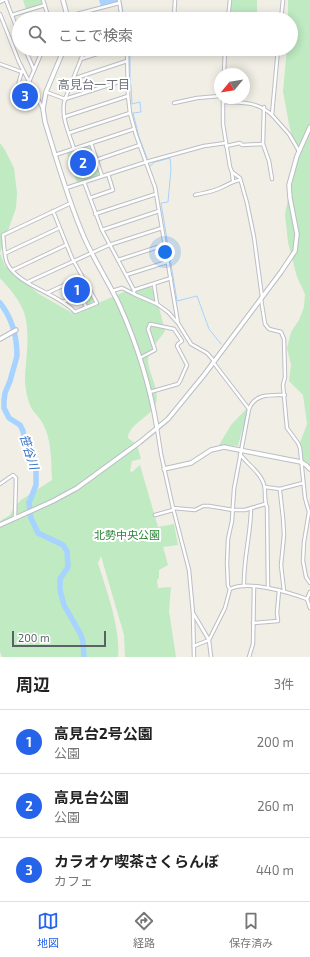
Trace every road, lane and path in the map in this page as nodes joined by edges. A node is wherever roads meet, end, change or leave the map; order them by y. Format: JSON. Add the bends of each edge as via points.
{"nodes":[{"id":1,"x":5,"y":0,"type":"edge"},
{"id":2,"x":43,"y":0,"type":"edge"},
{"id":3,"x":63,"y":0,"type":"edge"},
{"id":4,"x":174,"y":0,"type":"edge"},
{"id":5,"x":230,"y":0,"type":"edge"},
{"id":6,"x":283,"y":0,"type":"edge"},
{"id":7,"x":0,"y":2,"type":"edge"},
{"id":8,"x":119,"y":2,"type":"edge"},
{"id":9,"x":45,"y":5,"type":"junction"},
{"id":10,"x":22,"y":12,"type":"edge"},
{"id":11,"x":47,"y":12,"type":"edge"},
{"id":12,"x":66,"y":12,"type":"edge"},
{"id":13,"x":86,"y":12,"type":"edge"},
{"id":14,"x":121,"y":12,"type":"edge"},
{"id":15,"x":174,"y":12,"type":"edge"},
{"id":16,"x":229,"y":12,"type":"edge"},
{"id":17,"x":282,"y":12,"type":"edge"},
{"id":18,"x":0,"y":14,"type":"edge"},
{"id":19,"x":12,"y":15,"type":"edge"},
{"id":20,"x":12,"y":45,"type":"edge"},
{"id":21,"x":16,"y":56,"type":"edge"},
{"id":22,"x":28,"y":56,"type":"edge"},
{"id":23,"x":40,"y":56,"type":"edge"},
{"id":24,"x":61,"y":56,"type":"edge"},
{"id":25,"x":82,"y":56,"type":"edge"},
{"id":26,"x":90,"y":56,"type":"edge"},
{"id":27,"x":127,"y":56,"type":"edge"},
{"id":28,"x":225,"y":56,"type":"edge"},
{"id":29,"x":277,"y":56,"type":"edge"},
{"id":30,"x":81,"y":59,"type":"junction"},
{"id":31,"x":127,"y":61,"type":"junction"},
{"id":32,"x":0,"y":64,"type":"edge"},
{"id":33,"x":224,"y":68,"type":"edge"},
{"id":34,"x":34,"y":70,"type":"junction"},
{"id":35,"x":22,"y":71,"type":"junction"},
{"id":36,"x":73,"y":79,"type":"junction"},
{"id":37,"x":128,"y":79,"type":"junction"},
{"id":38,"x":29,"y":83,"type":"junction"},
{"id":39,"x":16,"y":92,"type":"dead end"},
{"id":40,"x":46,"y":92,"type":"junction"},
{"id":41,"x":128,"y":96,"type":"junction"},
{"id":42,"x":214,"y":97,"type":"edge"},
{"id":43,"x":65,"y":99,"type":"junction"},
{"id":44,"x":174,"y":103,"type":"dead end"},
{"id":45,"x":250,"y":103,"type":"edge"},
{"id":46,"x":223,"y":104,"type":"edge"},
{"id":47,"x":264,"y":107,"type":"junction"},
{"id":48,"x":43,"y":109,"type":"junction"},
{"id":49,"x":130,"y":113,"type":"junction"},
{"id":50,"x":272,"y":115,"type":"junction"},
{"id":51,"x":64,"y":117,"type":"junction"},
{"id":52,"x":310,"y":127,"type":"edge"},
{"id":53,"x":134,"y":129,"type":"junction"},
{"id":54,"x":69,"y":133,"type":"junction"},
{"id":55,"x":91,"y":143,"type":"junction"},
{"id":56,"x":263,"y":144,"type":"junction"},
{"id":57,"x":140,"y":145,"type":"junction"},
{"id":58,"x":226,"y":145,"type":"junction"},
{"id":59,"x":74,"y":149,"type":"junction"},
{"id":60,"x":299,"y":150,"type":"junction"},
{"id":61,"x":55,"y":155,"type":"junction"},
{"id":62,"x":96,"y":160,"type":"junction"},
{"id":63,"x":146,"y":162,"type":"junction"},
{"id":64,"x":232,"y":172,"type":"junction"},
{"id":65,"x":108,"y":174,"type":"junction"},
{"id":66,"x":102,"y":176,"type":"junction"},
{"id":67,"x":272,"y":179,"type":"dead end"},
{"id":68,"x":240,"y":180,"type":"junction"},
{"id":69,"x":233,"y":181,"type":"junction"},
{"id":70,"x":84,"y":182,"type":"junction"},
{"id":71,"x":66,"y":188,"type":"junction"},
{"id":72,"x":156,"y":194,"type":"junction"},
{"id":73,"x":195,"y":195,"type":"dead end"},
{"id":74,"x":90,"y":198,"type":"junction"},
{"id":75,"x":71,"y":203,"type":"junction"},
{"id":76,"x":53,"y":211,"type":"junction"},
{"id":77,"x":159,"y":211,"type":"junction"},
{"id":78,"x":95,"y":214,"type":"junction"},
{"id":79,"x":59,"y":228,"type":"junction"},
{"id":80,"x":162,"y":228,"type":"junction"},
{"id":81,"x":102,"y":230,"type":"junction"},
{"id":82,"x":66,"y":245,"type":"junction"},
{"id":83,"x":109,"y":245,"type":"junction"},
{"id":84,"x":164,"y":245,"type":"junction"},
{"id":85,"x":6,"y":253,"type":"junction"},
{"id":86,"x":91,"y":253,"type":"junction"},
{"id":87,"x":118,"y":260,"type":"junction"},
{"id":88,"x":74,"y":261,"type":"junction"},
{"id":89,"x":167,"y":262,"type":"junction"},
{"id":90,"x":13,"y":270,"type":"junction"},
{"id":91,"x":126,"y":275,"type":"junction"},
{"id":92,"x":82,"y":277,"type":"junction"},
{"id":93,"x":171,"y":278,"type":"junction"},
{"id":94,"x":28,"y":282,"type":"junction"},
{"id":95,"x":154,"y":284,"type":"junction"},
{"id":96,"x":64,"y":285,"type":"junction"},
{"id":97,"x":112,"y":291,"type":"junction"},
{"id":98,"x":134,"y":292,"type":"junction"},
{"id":99,"x":47,"y":293,"type":"junction"},
{"id":100,"x":261,"y":298,"type":"junction"},
{"id":101,"x":70,"y":299,"type":"junction"},
{"id":102,"x":63,"y":302,"type":"junction"},
{"id":103,"x":157,"y":304,"type":"junction"},
{"id":104,"x":86,"y":307,"type":"junction"},
{"id":105,"x":178,"y":322,"type":"junction"},
{"id":106,"x":16,"y":330,"type":"dead end"},
{"id":107,"x":0,"y":339,"type":"edge"},
{"id":108,"x":140,"y":358,"type":"junction"},
{"id":109,"x":213,"y":361,"type":"junction"},
{"id":110,"x":150,"y":392,"type":"junction"},
{"id":111,"x":285,"y":395,"type":"junction"},
{"id":112,"x":249,"y":409,"type":"junction"},
{"id":113,"x":157,"y":428,"type":"junction"},
{"id":114,"x":241,"y":452,"type":"junction"},
{"id":115,"x":301,"y":462,"type":"junction"},
{"id":116,"x":164,"y":469,"type":"junction"},
{"id":117,"x":310,"y":469,"type":"edge"},
{"id":118,"x":303,"y":483,"type":"junction"},
{"id":119,"x":0,"y":484,"type":"edge"},
{"id":120,"x":265,"y":487,"type":"junction"},
{"id":121,"x":280,"y":489,"type":"junction"},
{"id":122,"x":265,"y":504,"type":"junction"},
{"id":123,"x":250,"y":508,"type":"junction"},
{"id":124,"x":173,"y":509,"type":"junction"},
{"id":125,"x":233,"y":510,"type":"junction"},
{"id":126,"x":155,"y":515,"type":"dead end"},
{"id":127,"x":15,"y":517,"type":"junction"},
{"id":128,"x":0,"y":525,"type":"edge"},
{"id":129,"x":310,"y":583,"type":"edge"},
{"id":130,"x":244,"y":586,"type":"junction"},
{"id":131,"x":254,"y":587,"type":"junction"},
{"id":132,"x":268,"y":588,"type":"junction"},
{"id":133,"x":230,"y":589,"type":"junction"},
{"id":134,"x":280,"y":590,"type":"junction"},
{"id":135,"x":284,"y":591,"type":"junction"},
{"id":136,"x":310,"y":592,"type":"edge"},
{"id":137,"x":307,"y":599,"type":"junction"},
{"id":138,"x":310,"y":608,"type":"edge"},
{"id":139,"x":193,"y":613,"type":"junction"},
{"id":140,"x":253,"y":623,"type":"junction"},
{"id":141,"x":209,"y":640,"type":"junction"},
{"id":142,"x":194,"y":646,"type":"junction"},
{"id":143,"x":194,"y":657,"type":"edge"},
{"id":144,"x":212,"y":657,"type":"edge"},
{"id":145,"x":249,"y":657,"type":"edge"}],
"edges":[{"from":1,"to":7,"type":"street"},
{"from":1,"to":19,"type":"street"},
{"from":2,"to":9,"type":"street"},
{"from":3,"to":12,"type":"street"},
{"from":4,"to":15,"type":"street"},
{"from":5,"to":16,"type":"street"},
{"from":6,"to":17,"type":"street"},
{"from":8,"to":13,"type":"street"},
{"from":8,"to":14,"type":"street"},
{"from":9,"to":10,"type":"street"},
{"from":9,"to":11,"type":"street"},
{"from":18,"to":20,"type":"street"},
{"from":21,"to":35,"type":"street"},
{"from":22,"to":34,"type":"street"},
{"from":23,"to":34,"type":"street"},
{"from":24,"to":40,"type":"street"},
{"from":25,"to":30,"type":"street"},
{"from":26,"to":30,"type":"street"},
{"from":27,"to":31,"type":"street"},
{"from":28,"to":33,"type":"street"},
{"from":29,"to":50,"type":"street"},
{"from":30,"to":36,"type":"street"},
{"from":31,"to":36,"type":"street"},
{"from":31,"to":37,"type":"street"},
{"from":32,"to":35,"type":"street"},
{"from":34,"to":38,"type":"street"},
{"from":35,"to":38,"type":"street"},
{"from":35,"to":39,"type":"street"},
{"from":36,"to":43,"type":"street"},
{"from":37,"to":41,"type":"street"},
{"from":37,"to":43,"type":"street"},
{"from":38,"to":48,"type":"street"},
{"from":40,"to":43,"type":"street"},
{"from":40,"to":48,"type":"street"},
{"from":41,"to":49,"type":"street"},
{"from":41,"to":51,"type":"street"},
{"from":42,"to":44,"type":"street"},
{"from":43,"to":51,"type":"street"},
{"from":45,"to":47,"type":"street"},
{"from":46,"to":58,"type":"street"},
{"from":47,"to":50,"type":"street"},
{"from":47,"to":56,"type":"street"},
{"from":48,"to":61,"type":"street"},
{"from":49,"to":53,"type":"street"},
{"from":49,"to":54,"type":"street"},
{"from":50,"to":60,"type":"street"},
{"from":51,"to":54,"type":"street"},
{"from":52,"to":60,"type":"street"},
{"from":53,"to":55,"type":"street"},
{"from":53,"to":57,"type":"street"},
{"from":54,"to":59,"type":"street"},
{"from":55,"to":59,"type":"street"},
{"from":55,"to":62,"type":"street"},
{"from":56,"to":58,"type":"street"},
{"from":56,"to":67,"type":"street"},
{"from":57,"to":62,"type":"street"},
{"from":57,"to":63,"type":"street"},
{"from":58,"to":63,"type":"street","via":[[204,146]]},
{"from":58,"to":64,"type":"street"},
{"from":59,"to":61,"type":"street"},
{"from":60,"to":100,"type":"street","via":[[289,185],[297,234],[295,251]]},
{"from":61,"to":71,"type":"street"},
{"from":62,"to":66,"type":"street"},
{"from":63,"to":65,"type":"street"},
{"from":63,"to":72,"type":"street"},
{"from":64,"to":68,"type":"street"},
{"from":64,"to":69,"type":"street"},
{"from":65,"to":66,"type":"street"},
{"from":65,"to":74,"type":"street","via":[[114,190]]},
{"from":66,"to":70,"type":"street"},
{"from":68,"to":69,"type":"street"},
{"from":68,"to":100,"type":"street","via":[[254,237]]},
{"from":69,"to":73,"type":"street","via":[[216,190]]},
{"from":70,"to":71,"type":"street"},
{"from":70,"to":74,"type":"street"},
{"from":71,"to":75,"type":"street"},
{"from":72,"to":77,"type":"street"},
{"from":72,"to":78,"type":"street"},
{"from":74,"to":78,"type":"street"},
{"from":75,"to":76,"type":"street"},
{"from":75,"to":86,"type":"street"},
{"from":76,"to":79,"type":"street"},
{"from":76,"to":85,"type":"street","via":[[3,235]]},
{"from":77,"to":80,"type":"street"},
{"from":77,"to":81,"type":"street"},
{"from":78,"to":81,"type":"street"},
{"from":79,"to":82,"type":"street"},
{"from":79,"to":85,"type":"street"},
{"from":80,"to":83,"type":"street"},
{"from":80,"to":84,"type":"street"},
{"from":81,"to":83,"type":"street"},
{"from":82,"to":88,"type":"street"},
{"from":82,"to":90,"type":"street"},
{"from":83,"to":86,"type":"street"},
{"from":83,"to":87,"type":"street"},
{"from":84,"to":87,"type":"street"},
{"from":84,"to":89,"type":"street"},
{"from":85,"to":90,"type":"street","via":[[7,262]]},
{"from":86,"to":88,"type":"street"},
{"from":86,"to":97,"type":"street"},
{"from":87,"to":91,"type":"street"},
{"from":88,"to":92,"type":"street"},
{"from":88,"to":94,"type":"street"},
{"from":89,"to":91,"type":"street"},
{"from":89,"to":93,"type":"street"},
{"from":90,"to":94,"type":"street"},
{"from":91,"to":98,"type":"street"},
{"from":92,"to":96,"type":"street"},
{"from":92,"to":104,"type":"street","via":[[97,303]]},
{"from":93,"to":95,"type":"street"},
{"from":93,"to":105,"type":"street"},
{"from":94,"to":99,"type":"street"},
{"from":95,"to":98,"type":"street"},
{"from":95,"to":103,"type":"street"},
{"from":96,"to":99,"type":"street"},
{"from":96,"to":101,"type":"street"},
{"from":97,"to":98,"type":"street","via":[[122,288]]},
{"from":97,"to":108,"type":"street"},
{"from":98,"to":103,"type":"street"},
{"from":99,"to":102,"type":"street"},
{"from":100,"to":109,"type":"street"},
{"from":100,"to":111,"type":"street","via":[[267,327],[281,332],[284,339]]},
{"from":101,"to":102,"type":"street"},
{"from":101,"to":104,"type":"street","via":[[80,294]]},
{"from":102,"to":104,"type":"street","via":[[75,312]]},
{"from":103,"to":105,"type":"street"},
{"from":105,"to":109,"type":"street","via":[[190,344],[207,353]]},
{"from":106,"to":107,"type":"street"},
{"from":108,"to":110,"type":"street"},
{"from":108,"to":110,"type":"street","via":[[155,350],[148,329],[150,324],[174,329],[182,341],[177,346],[187,365],[180,382]]},
{"from":109,"to":112,"type":"street"},
{"from":109,"to":113,"type":"street","via":[[168,419]]},
{"from":110,"to":113,"type":"street"},
{"from":111,"to":112,"type":"street","via":[[261,396],[251,403]]},
{"from":111,"to":115,"type":"street","via":[[287,428],[298,443]]},
{"from":112,"to":114,"type":"street"},
{"from":113,"to":116,"type":"street"},
{"from":113,"to":127,"type":"street","via":[[77,488]]},
{"from":114,"to":115,"type":"street"},
{"from":114,"to":116,"type":"street","via":[[217,448],[190,463]]},
{"from":114,"to":120,"type":"street"},
{"from":114,"to":125,"type":"street"},
{"from":115,"to":117,"type":"street"},
{"from":115,"to":118,"type":"street"},
{"from":116,"to":124,"type":"street"},
{"from":118,"to":121,"type":"street"},
{"from":118,"to":129,"type":"street","via":[[309,512],[303,561]]},
{"from":119,"to":127,"type":"street","via":[[13,475],[16,478]]},
{"from":120,"to":121,"type":"street"},
{"from":120,"to":122,"type":"street"},
{"from":121,"to":135,"type":"street","via":[[284,535]]},
{"from":122,"to":123,"type":"street"},
{"from":122,"to":132,"type":"street"},
{"from":123,"to":125,"type":"street"},
{"from":123,"to":130,"type":"street"},
{"from":124,"to":125,"type":"street","via":[[195,510],[209,506]]},
{"from":124,"to":126,"type":"street"},
{"from":124,"to":139,"type":"street","via":[[189,570]]},
{"from":125,"to":133,"type":"street","via":[[227,563]]},
{"from":127,"to":128,"type":"street"},
{"from":130,"to":131,"type":"street"},
{"from":130,"to":133,"type":"street"},
{"from":131,"to":132,"type":"street"},
{"from":131,"to":140,"type":"street"},
{"from":132,"to":134,"type":"street"},
{"from":133,"to":141,"type":"street","via":[[224,613]]},
{"from":134,"to":135,"type":"street"},
{"from":134,"to":140,"type":"street","via":[[278,622]]},
{"from":135,"to":137,"type":"street"},
{"from":136,"to":137,"type":"street"},
{"from":137,"to":138,"type":"street"},
{"from":139,"to":141,"type":"street"},
{"from":139,"to":142,"type":"street"},
{"from":140,"to":145,"type":"street","via":[[253,644]]},
{"from":141,"to":142,"type":"street"},
{"from":141,"to":144,"type":"street"},
{"from":142,"to":143,"type":"street"}]}
